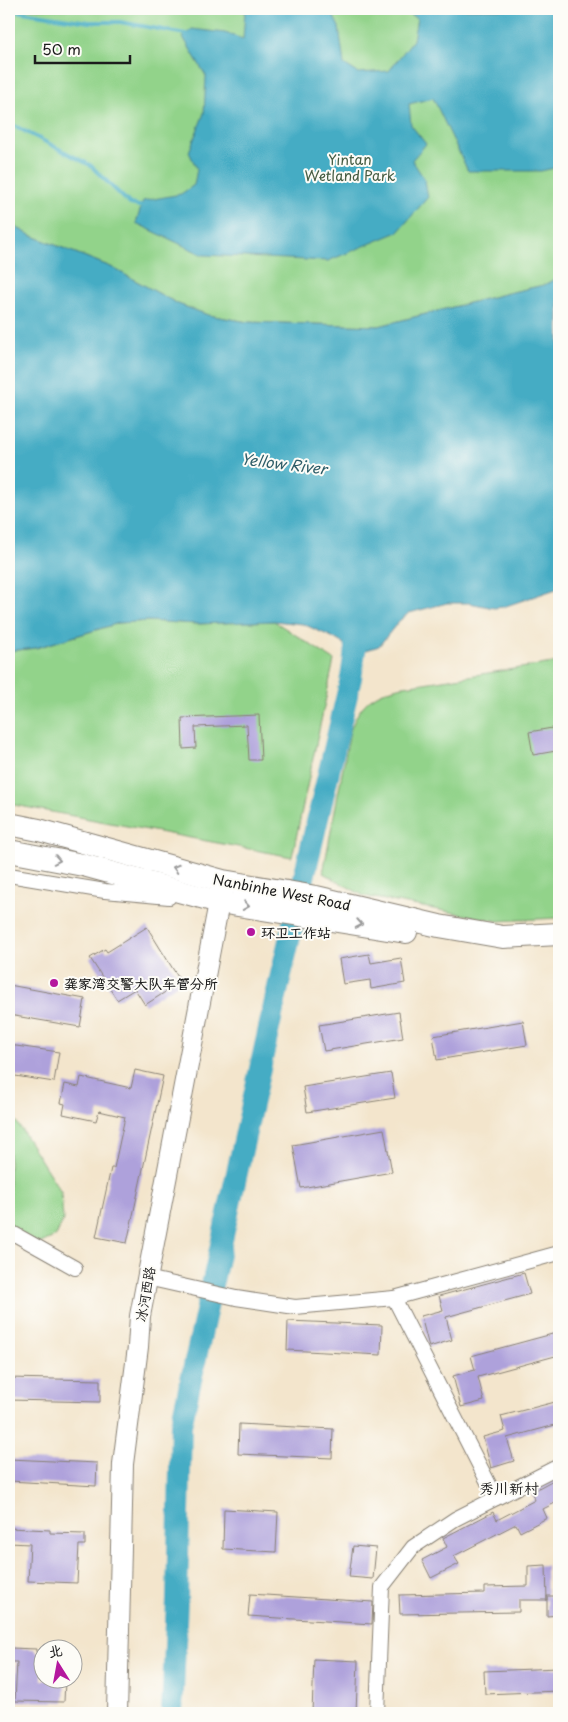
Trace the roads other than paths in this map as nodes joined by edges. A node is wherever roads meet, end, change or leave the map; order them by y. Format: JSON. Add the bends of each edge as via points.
{"nodes":[{"id":1,"x":9,"y":824,"type":"edge"},
{"id":2,"x":9,"y":851,"type":"edge"},
{"id":3,"x":9,"y":875,"type":"edge"},
{"id":4,"x":221,"y":892,"type":"junction"},
{"id":5,"x":314,"y":907,"type":"junction"},
{"id":6,"x":559,"y":934,"type":"edge"},
{"id":7,"x":559,"y":944,"type":"edge"},
{"id":8,"x":9,"y":1231,"type":"edge"},
{"id":9,"x":559,"y":1253,"type":"edge"},
{"id":10,"x":75,"y":1268,"type":"dead end"},
{"id":11,"x":147,"y":1278,"type":"junction"},
{"id":12,"x":394,"y":1298,"type":"junction"},
{"id":13,"x":559,"y":1466,"type":"edge"},
{"id":14,"x":496,"y":1498,"type":"junction"},
{"id":15,"x":117,"y":1713,"type":"edge"},
{"id":16,"x":376,"y":1713,"type":"edge"}],
"edges":[{"from":4,"to":1,"type":"highway","name":"Nanbinhe West Road","one_way":true,"via":[[39,830]]},
{"from":2,"to":4,"type":"highway","name":"Nanbinhe West Road","one_way":true},
{"from":3,"to":4,"type":"street","name":"Nanbinhe West Road","via":[[106,891]]},
{"from":4,"to":5,"type":"highway","name":"Nanbinhe West Road"},
{"from":4,"to":11,"type":"main road","name":"冰河西路"},
{"from":5,"to":6,"type":"highway","name":"Nanbinhe West Road","via":[[503,937]]},
{"from":5,"to":7,"type":"highway","name":"Nanbinhe West Road","one_way":true,"via":[[442,938],[502,946]]},
{"from":8,"to":10,"type":"street"},
{"from":9,"to":12,"type":"street"},
{"from":11,"to":12,"type":"street","via":[[236,1298],[295,1307]]},
{"from":11,"to":15,"type":"main road","name":"冰河西路","via":[[123,1464]]},
{"from":12,"to":14,"type":"street"},
{"from":13,"to":14,"type":"street"},
{"from":14,"to":16,"type":"street","via":[[455,1519],[413,1547],[382,1587]]}]}
